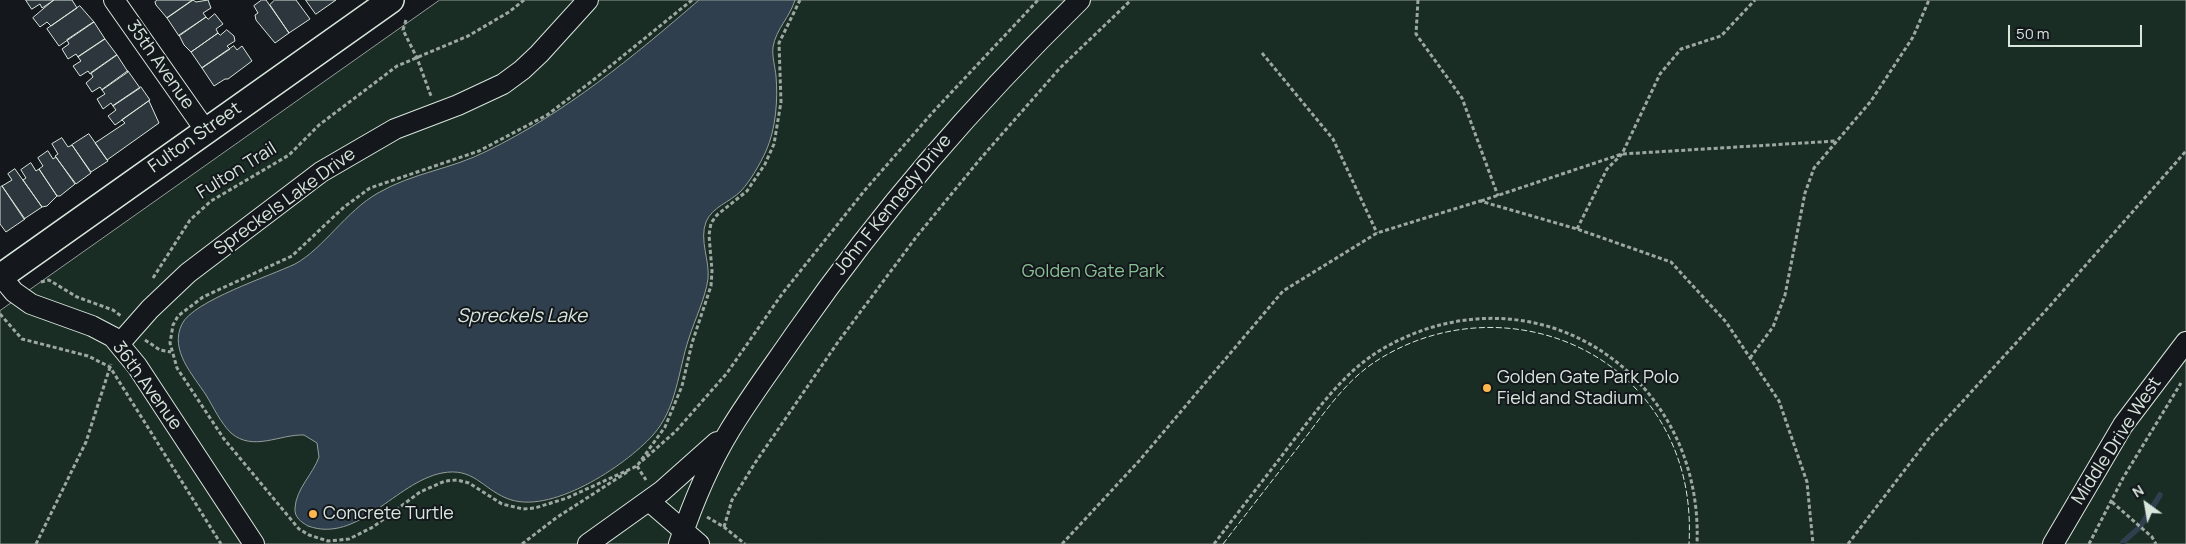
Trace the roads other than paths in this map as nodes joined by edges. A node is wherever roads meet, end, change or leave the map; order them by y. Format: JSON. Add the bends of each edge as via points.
{"nodes":[{"id":1,"x":114,"y":0,"type":"edge"},
{"id":2,"x":391,"y":0,"type":"edge"},
{"id":3,"x":588,"y":0,"type":"edge"},
{"id":4,"x":1080,"y":0,"type":"edge"},
{"id":5,"x":206,"y":131,"type":"junction"},
{"id":6,"x":0,"y":276,"type":"edge"},
{"id":7,"x":2186,"y":342,"type":"edge"},
{"id":8,"x":120,"y":343,"type":"junction"},
{"id":9,"x":730,"y":430,"type":"junction"},
{"id":10,"x":648,"y":492,"type":"junction"},
{"id":11,"x":681,"y":537,"type":"edge"},
{"id":12,"x":254,"y":544,"type":"edge"},
{"id":13,"x":588,"y":544,"type":"edge"},
{"id":14,"x":699,"y":544,"type":"edge"},
{"id":15,"x":2053,"y":544,"type":"edge"}],
"edges":[{"from":1,"to":5,"type":"street","name":"35th Avenue"},
{"from":2,"to":5,"type":"main road","name":"Fulton Street"},
{"from":3,"to":8,"type":"street","name":"Spreckels Lake Drive","via":[[522,70],[480,95],[381,136],[321,172],[188,273]]},
{"from":4,"to":9,"type":"street","name":"John F Kennedy Drive","via":[[966,116],[908,183],[838,274]]},
{"from":5,"to":6,"type":"main road","name":"Fulton Street"},
{"from":6,"to":8,"type":"street","name":"36th Avenue","via":[[31,304],[104,331]]},
{"from":7,"to":15,"type":"street","name":"Middle Drive West","via":[[2123,425]]},
{"from":8,"to":12,"type":"street","name":"36th Avenue"},
{"from":9,"to":10,"type":"street","name":"John F Kennedy Drive"},
{"from":9,"to":11,"type":"street","name":"John F Kennedy Drive","via":[[709,469]]},
{"from":10,"to":11,"type":"street"},
{"from":10,"to":13,"type":"street","name":"John F Kennedy Drive"},
{"from":11,"to":14,"type":"street"}]}
